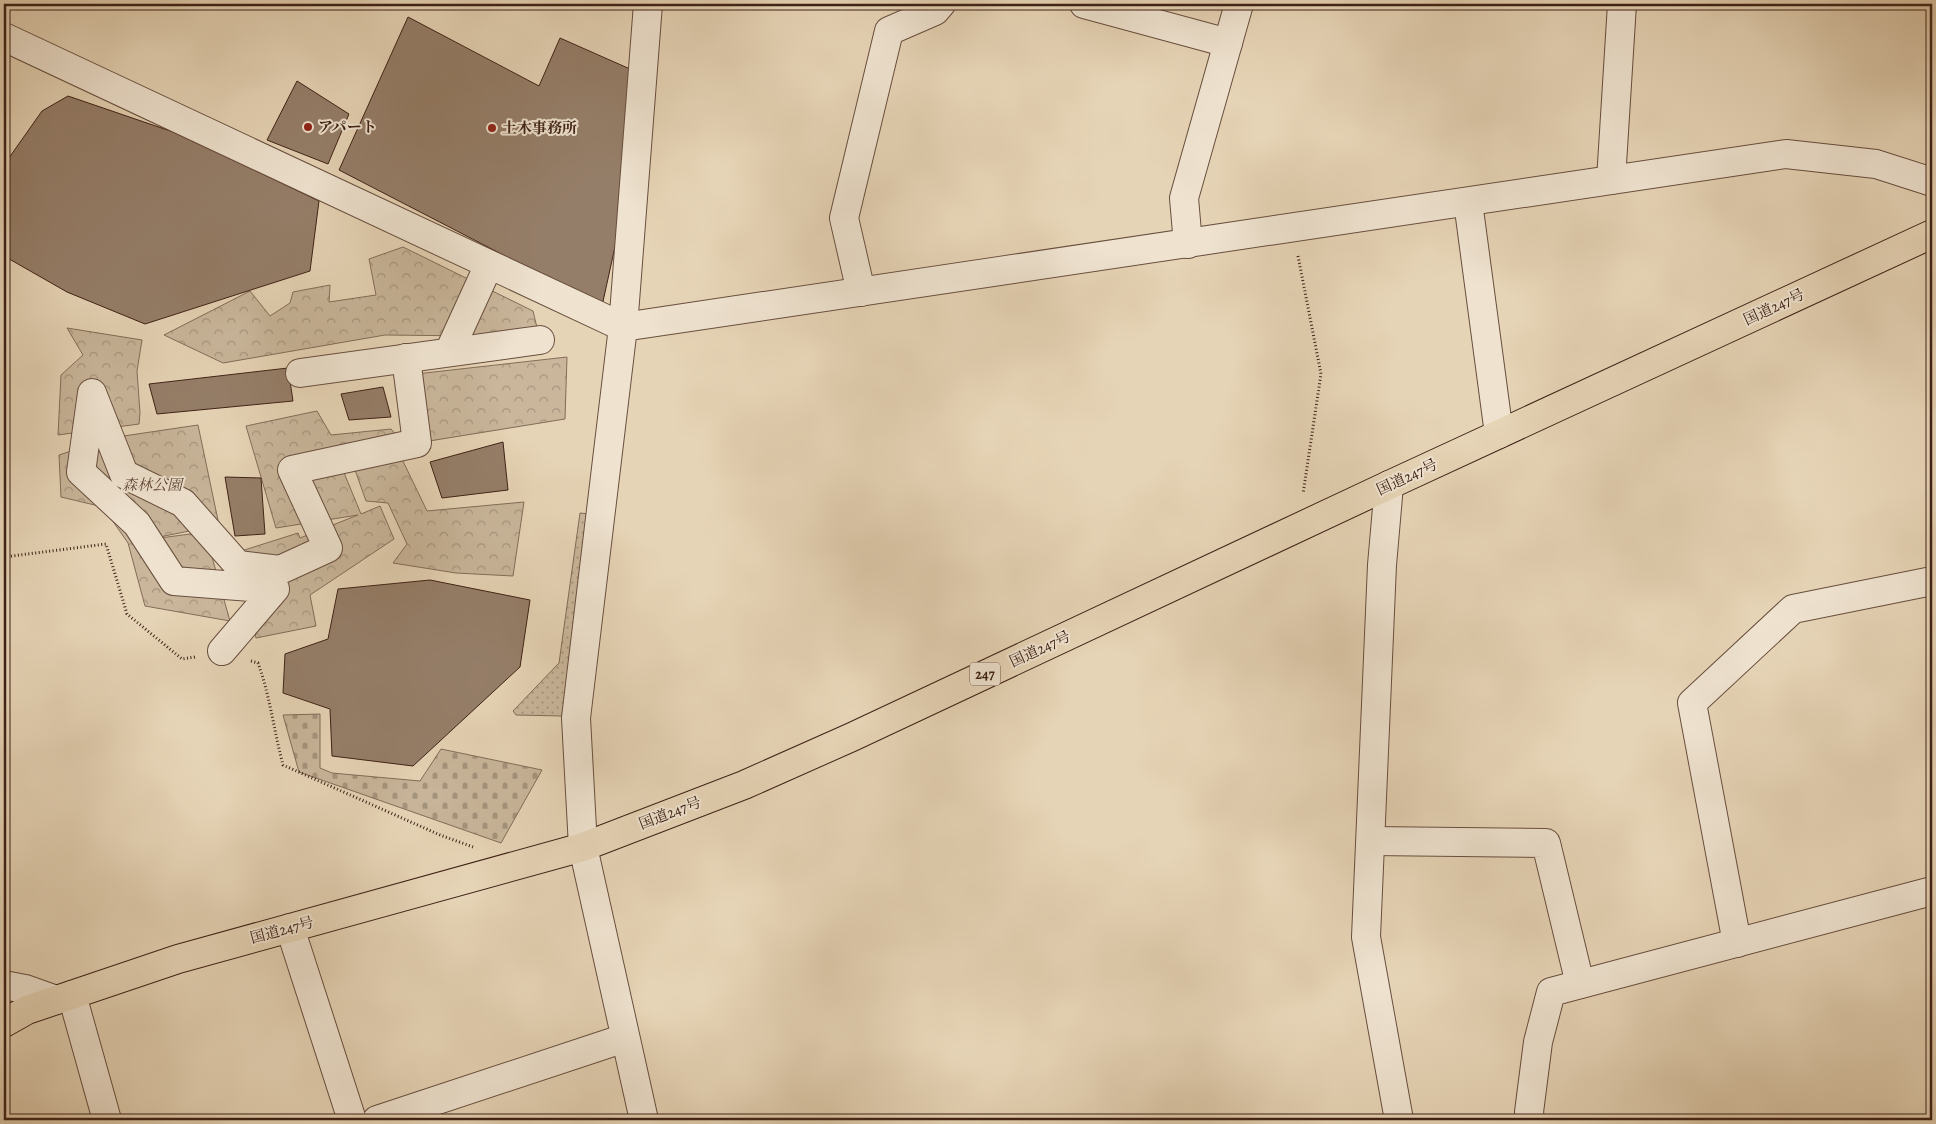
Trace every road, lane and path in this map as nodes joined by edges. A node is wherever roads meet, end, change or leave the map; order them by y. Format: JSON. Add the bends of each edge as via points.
{"nodes":[{"id":1,"x":648,"y":4,"type":"edge"},
{"id":2,"x":940,"y":4,"type":"edge"},
{"id":3,"x":1084,"y":4,"type":"edge"},
{"id":4,"x":1239,"y":4,"type":"edge"},
{"id":5,"x":1622,"y":4,"type":"edge"},
{"id":6,"x":4,"y":38,"type":"edge"},
{"id":7,"x":1228,"y":43,"type":"junction"},
{"id":8,"x":1611,"y":180,"type":"junction"},
{"id":9,"x":1932,"y":182,"type":"edge"},
{"id":10,"x":1468,"y":202,"type":"junction"},
{"id":11,"x":1293,"y":228,"type":"junction"},
{"id":12,"x":1932,"y":234,"type":"edge"},
{"id":13,"x":1188,"y":244,"type":"junction"},
{"id":14,"x":486,"y":271,"type":"dead end"},
{"id":15,"x":861,"y":292,"type":"junction"},
{"id":16,"x":622,"y":327,"type":"junction"},
{"id":17,"x":540,"y":340,"type":"dead end"},
{"id":18,"x":449,"y":352,"type":"junction"},
{"id":19,"x":406,"y":358,"type":"junction"},
{"id":20,"x":300,"y":373,"type":"dead end"},
{"id":21,"x":1499,"y":434,"type":"junction"},
{"id":22,"x":1389,"y":485,"type":"junction"},
{"id":23,"x":1298,"y":528,"type":"junction"},
{"id":24,"x":4,"y":556,"type":"edge"},
{"id":25,"x":1932,"y":581,"type":"edge"},
{"id":26,"x":222,"y":651,"type":"junction"},
{"id":27,"x":1370,"y":841,"type":"junction"},
{"id":28,"x":583,"y":847,"type":"junction"},
{"id":29,"x":477,"y":848,"type":"dead end"},
{"id":30,"x":1932,"y":891,"type":"edge"},
{"id":31,"x":290,"y":928,"type":"junction"},
{"id":32,"x":1737,"y":943,"type":"junction"},
{"id":33,"x":4,"y":984,"type":"edge"},
{"id":34,"x":1580,"y":984,"type":"junction"},
{"id":35,"x":64,"y":998,"type":"junction"},
{"id":36,"x":4,"y":1023,"type":"edge"},
{"id":37,"x":625,"y":1038,"type":"junction"},
{"id":38,"x":107,"y":1120,"type":"edge"},
{"id":39,"x":352,"y":1120,"type":"edge"},
{"id":40,"x":377,"y":1120,"type":"edge"},
{"id":41,"x":644,"y":1120,"type":"edge"},
{"id":42,"x":1399,"y":1120,"type":"edge"},
{"id":43,"x":1530,"y":1120,"type":"edge"}],
"edges":[{"from":1,"to":16,"type":"street"},
{"from":2,"to":15,"type":"street","via":[[935,11],[889,31],[844,218]]},
{"from":3,"to":7,"type":"street"},
{"from":4,"to":7,"type":"street"},
{"from":5,"to":8,"type":"street"},
{"from":6,"to":16,"type":"street"},
{"from":7,"to":13,"type":"street","via":[[1184,198]]},
{"from":8,"to":9,"type":"street","via":[[1786,154],[1876,164]]},
{"from":8,"to":10,"type":"street"},
{"from":10,"to":11,"type":"street"},
{"from":10,"to":21,"type":"street"},
{"from":11,"to":13,"type":"street"},
{"from":11,"to":23,"type":"path","via":[[1321,374]]},
{"from":12,"to":21,"type":"highway","name":"国道247号","number":"247"},
{"from":13,"to":15,"type":"street"},
{"from":14,"to":18,"type":"street"},
{"from":15,"to":16,"type":"street"},
{"from":16,"to":28,"type":"street","via":[[576,718]]},
{"from":17,"to":18,"type":"street"},
{"from":18,"to":19,"type":"street"},
{"from":19,"to":20,"type":"street"},
{"from":19,"to":26,"type":"street","via":[[417,443],[292,470],[328,548],[280,570],[238,565],[183,503],[124,474],[92,392],[81,472],[137,524],[174,581],[275,589]]},
{"from":21,"to":22,"type":"highway","name":"国道247号","number":"247"},
{"from":22,"to":23,"type":"highway","name":"国道247号","number":"247"},
{"from":22,"to":27,"type":"street","via":[[1382,565]]},
{"from":23,"to":28,"type":"highway","name":"国道247号","number":"247","via":[[852,737],[744,785]]},
{"from":24,"to":26,"type":"path","via":[[106,544],[127,614],[182,659]]},
{"from":25,"to":32,"type":"street","via":[[1793,609],[1692,703]]},
{"from":26,"to":29,"type":"path","via":[[258,663],[267,686],[283,764],[440,835]]},
{"from":27,"to":34,"type":"street","via":[[1546,843]]},
{"from":27,"to":42,"type":"street","via":[[1366,937]]},
{"from":28,"to":31,"type":"highway","name":"国道247号","number":"247"},
{"from":28,"to":37,"type":"street"},
{"from":30,"to":32,"type":"street"},
{"from":31,"to":35,"type":"highway","name":"国道247号","number":"247","via":[[178,958]]},
{"from":31,"to":39,"type":"street"},
{"from":32,"to":34,"type":"street"},
{"from":33,"to":35,"type":"street"},
{"from":34,"to":43,"type":"street","via":[[1551,992],[1538,1042]]},
{"from":35,"to":36,"type":"highway","name":"国道247号","number":"247","via":[[27,1010]]},
{"from":35,"to":38,"type":"street"},
{"from":37,"to":40,"type":"street"},
{"from":37,"to":41,"type":"street"}]}
